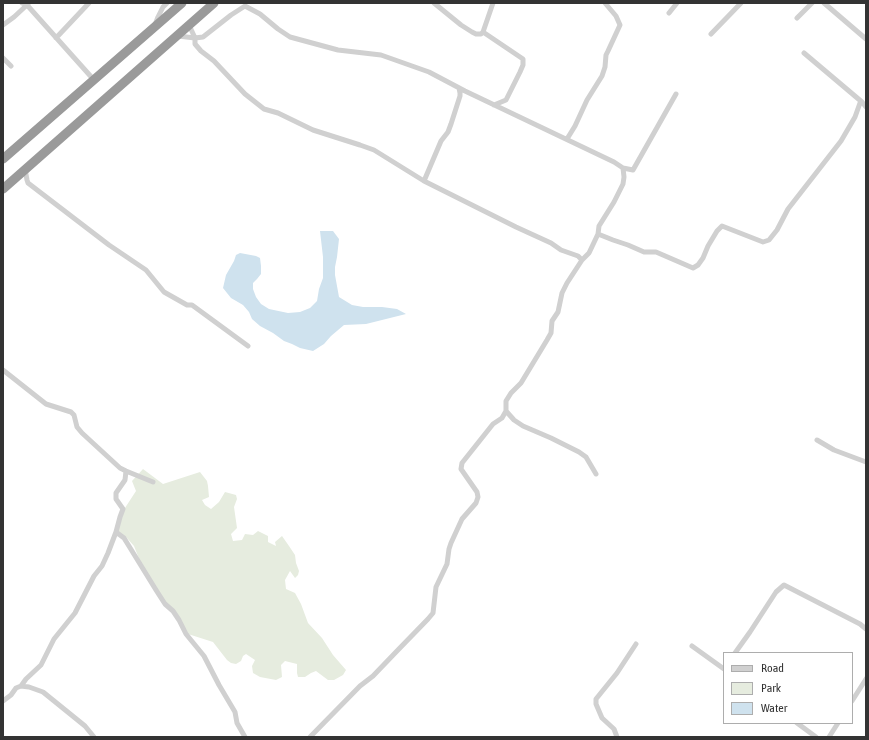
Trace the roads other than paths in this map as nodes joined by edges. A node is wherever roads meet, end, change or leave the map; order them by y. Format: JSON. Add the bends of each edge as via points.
{"nodes":[{"id":1,"x":89,"y":3,"type":"edge"},
{"id":2,"x":166,"y":3,"type":"edge"},
{"id":3,"x":182,"y":3,"type":"edge"},
{"id":4,"x":214,"y":3,"type":"edge"},
{"id":5,"x":434,"y":3,"type":"edge"},
{"id":6,"x":492,"y":3,"type":"edge"},
{"id":7,"x":605,"y":3,"type":"edge"},
{"id":8,"x":677,"y":3,"type":"edge"},
{"id":9,"x":741,"y":3,"type":"edge"},
{"id":10,"x":812,"y":3,"type":"edge"},
{"id":11,"x":824,"y":3,"type":"edge"},
{"id":12,"x":26,"y":4,"type":"edge"},
{"id":13,"x":246,"y":4,"type":"edge"},
{"id":14,"x":669,"y":13,"type":"dead end"},
{"id":15,"x":797,"y":18,"type":"dead end"},
{"id":16,"x":3,"y":24,"type":"edge"},
{"id":17,"x":189,"y":25,"type":"junction"},
{"id":18,"x":154,"y":27,"type":"junction"},
{"id":19,"x":484,"y":32,"type":"junction"},
{"id":20,"x":711,"y":34,"type":"dead end"},
{"id":21,"x":177,"y":36,"type":"junction"},
{"id":22,"x":56,"y":38,"type":"junction"},
{"id":23,"x":195,"y":38,"type":"junction"},
{"id":24,"x":866,"y":40,"type":"edge"},
{"id":25,"x":804,"y":53,"type":"dead end"},
{"id":26,"x":3,"y":58,"type":"edge"},
{"id":27,"x":11,"y":66,"type":"dead end"},
{"id":28,"x":94,"y":80,"type":"junction"},
{"id":29,"x":459,"y":88,"type":"junction"},
{"id":30,"x":676,"y":94,"type":"dead end"},
{"id":31,"x":862,"y":102,"type":"junction"},
{"id":32,"x":494,"y":105,"type":"junction"},
{"id":33,"x":866,"y":106,"type":"edge"},
{"id":34,"x":566,"y":139,"type":"junction"},
{"id":35,"x":3,"y":159,"type":"edge"},
{"id":36,"x":623,"y":168,"type":"junction"},
{"id":37,"x":25,"y":169,"type":"junction"},
{"id":38,"x":424,"y":181,"type":"junction"},
{"id":39,"x":3,"y":189,"type":"edge"},
{"id":40,"x":598,"y":234,"type":"junction"},
{"id":41,"x":582,"y":260,"type":"junction"},
{"id":42,"x":248,"y":346,"type":"dead end"},
{"id":43,"x":3,"y":370,"type":"edge"},
{"id":44,"x":506,"y":411,"type":"junction"},
{"id":45,"x":817,"y":440,"type":"dead end"},
{"id":46,"x":866,"y":462,"type":"edge"},
{"id":47,"x":126,"y":471,"type":"junction"},
{"id":48,"x":596,"y":474,"type":"dead end"},
{"id":49,"x":153,"y":482,"type":"dead end"},
{"id":50,"x":116,"y":532,"type":"junction"},
{"id":51,"x":866,"y":629,"type":"edge"},
{"id":52,"x":636,"y":644,"type":"dead end"},
{"id":53,"x":692,"y":646,"type":"dead end"},
{"id":54,"x":736,"y":652,"type":"edge"},
{"id":55,"x":723,"y":667,"type":"edge"},
{"id":56,"x":866,"y":679,"type":"edge"},
{"id":57,"x":22,"y":686,"type":"junction"},
{"id":58,"x":853,"y":699,"type":"edge"},
{"id":59,"x":3,"y":701,"type":"edge"},
{"id":60,"x":798,"y":724,"type":"edge"},
{"id":61,"x":837,"y":724,"type":"edge"},
{"id":62,"x":94,"y":737,"type":"edge"},
{"id":63,"x":245,"y":737,"type":"edge"},
{"id":64,"x":310,"y":737,"type":"edge"},
{"id":65,"x":617,"y":737,"type":"edge"},
{"id":66,"x":816,"y":737,"type":"edge"},
{"id":67,"x":829,"y":737,"type":"edge"}],
"edges":[{"from":1,"to":22,"type":"street"},
{"from":2,"to":18,"type":"street"},
{"from":3,"to":18,"type":"highway"},
{"from":4,"to":17,"type":"highway"},
{"from":5,"to":19,"type":"street","via":[[472,32]]},
{"from":6,"to":19,"type":"street"},
{"from":7,"to":34,"type":"street","via":[[620,25],[608,51],[602,76]]},
{"from":8,"to":14,"type":"street"},
{"from":9,"to":20,"type":"street"},
{"from":10,"to":15,"type":"street"},
{"from":11,"to":24,"type":"street"},
{"from":12,"to":16,"type":"street"},
{"from":12,"to":22,"type":"street"},
{"from":13,"to":23,"type":"street","via":[[203,37]]},
{"from":13,"to":29,"type":"street","via":[[290,37],[338,50],[381,55],[429,72]]},
{"from":17,"to":21,"type":"highway"},
{"from":17,"to":23,"type":"street"},
{"from":18,"to":28,"type":"highway"},
{"from":19,"to":32,"type":"street","via":[[523,59],[520,72],[506,100]]},
{"from":21,"to":23,"type":"street"},
{"from":21,"to":37,"type":"highway"},
{"from":22,"to":28,"type":"street"},
{"from":23,"to":38,"type":"street","via":[[195,44],[201,51],[264,109],[313,130],[374,150]]},
{"from":25,"to":31,"type":"street"},
{"from":26,"to":27,"type":"street"},
{"from":28,"to":35,"type":"highway"},
{"from":29,"to":32,"type":"street"},
{"from":29,"to":38,"type":"street","via":[[460,96],[448,132],[441,141]]},
{"from":30,"to":36,"type":"street","via":[[633,170]]},
{"from":31,"to":33,"type":"street"},
{"from":31,"to":40,"type":"street","via":[[841,141],[788,209],[769,240],[763,242],[722,226],[703,258],[693,268],[656,252],[644,252]]},
{"from":32,"to":34,"type":"street"},
{"from":34,"to":36,"type":"street"},
{"from":36,"to":40,"type":"street","via":[[623,184],[599,226]]},
{"from":37,"to":39,"type":"highway"},
{"from":37,"to":42,"type":"street","via":[[28,183],[146,270],[164,292],[187,306],[197,308]]},
{"from":38,"to":41,"type":"street"},
{"from":40,"to":41,"type":"street","via":[[589,253]]},
{"from":41,"to":44,"type":"street","via":[[562,293],[547,340],[521,383],[511,392],[506,401]]},
{"from":43,"to":47,"type":"street","via":[[46,404],[74,415],[77,427]]},
{"from":44,"to":48,"type":"street","via":[[523,426],[579,452],[586,457]]},
{"from":44,"to":64,"type":"street","via":[[462,463],[461,469],[478,497],[459,524],[449,549],[447,564],[436,587],[432,615]]},
{"from":45,"to":46,"type":"street","via":[[834,450]]},
{"from":47,"to":49,"type":"street"},
{"from":47,"to":50,"type":"street","via":[[125,480],[116,493],[116,499],[123,508]]},
{"from":50,"to":57,"type":"street","via":[[102,566],[75,613],[54,639],[40,665]]},
{"from":50,"to":63,"type":"street","via":[[124,538],[165,604],[204,656],[235,712],[237,723]]},
{"from":51,"to":54,"type":"street","via":[[784,585],[776,592]]},
{"from":52,"to":65,"type":"street","via":[[618,673],[596,698],[602,718],[614,729]]},
{"from":53,"to":55,"type":"street"},
{"from":56,"to":58,"type":"street"},
{"from":57,"to":59,"type":"street","via":[[16,688]]},
{"from":57,"to":62,"type":"street","via":[[43,692],[85,726]]},
{"from":60,"to":66,"type":"street"},
{"from":61,"to":67,"type":"street"}]}
